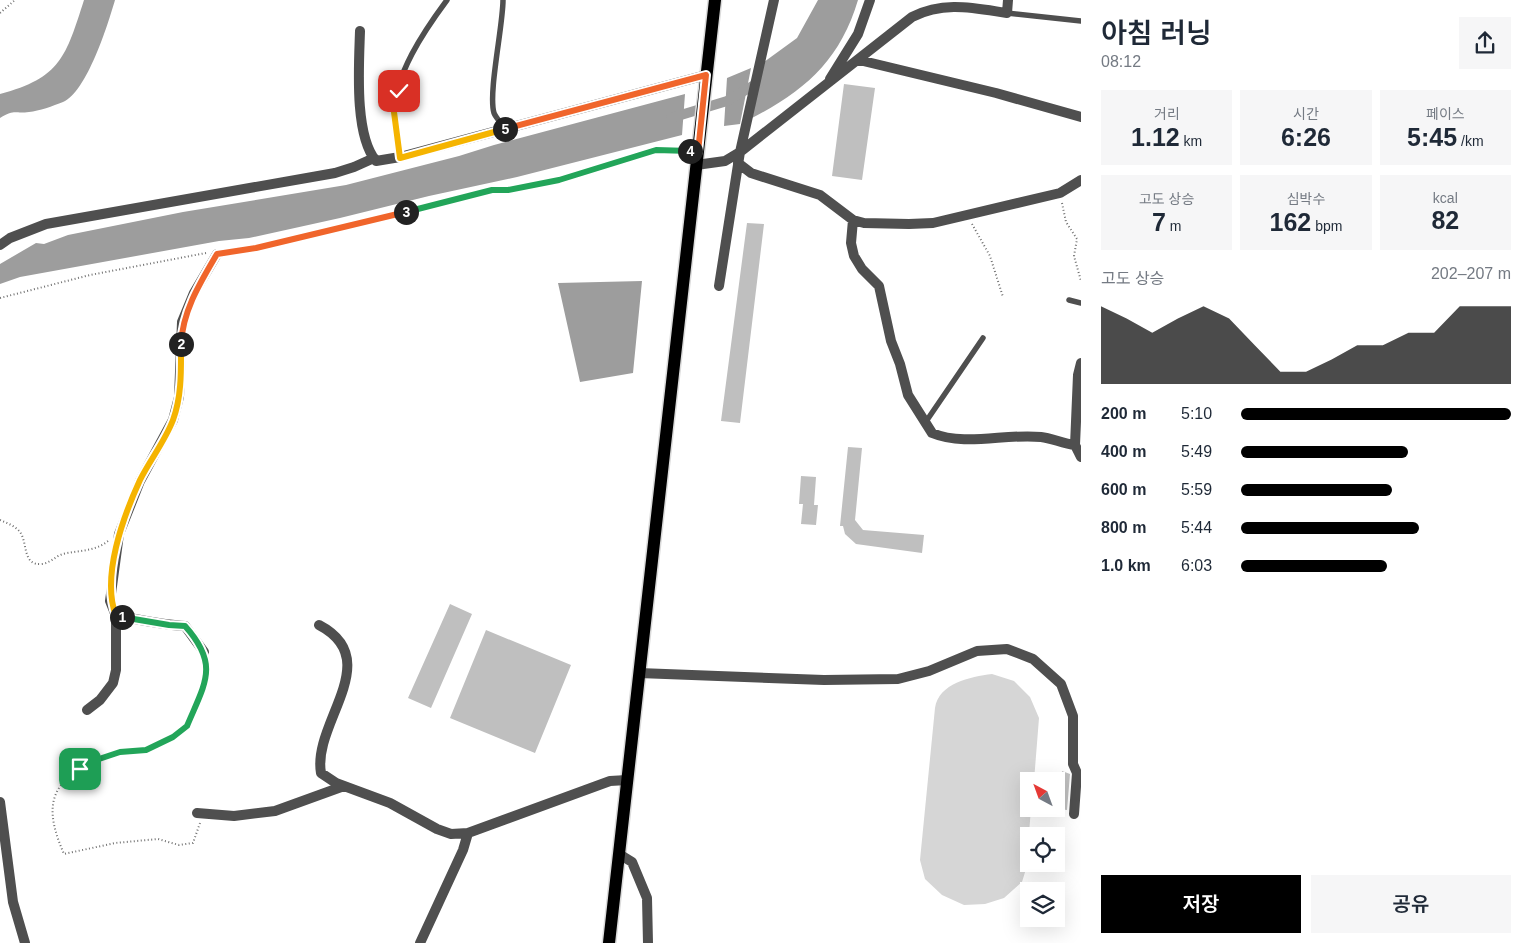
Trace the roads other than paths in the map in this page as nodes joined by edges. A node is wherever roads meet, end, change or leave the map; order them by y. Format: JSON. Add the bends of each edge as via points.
{"nodes":[{"id":1,"x":447,"y":0,"type":"edge"},
{"id":2,"x":503,"y":0,"type":"edge"},
{"id":3,"x":715,"y":0,"type":"edge"},
{"id":4,"x":774,"y":0,"type":"edge"},
{"id":5,"x":870,"y":0,"type":"edge"},
{"id":6,"x":1008,"y":0,"type":"edge"},
{"id":7,"x":1007,"y":13,"type":"junction"},
{"id":8,"x":1081,"y":20,"type":"edge"},
{"id":9,"x":360,"y":31,"type":"dead end"},
{"id":10,"x":859,"y":60,"type":"junction"},
{"id":11,"x":706,"y":75,"type":"junction"},
{"id":12,"x":826,"y":85,"type":"junction"},
{"id":13,"x":1081,"y":117,"type":"edge"},
{"id":14,"x":505,"y":129,"type":"junction"},
{"id":15,"x":739,"y":157,"type":"junction"},
{"id":16,"x":374,"y":158,"type":"junction"},
{"id":17,"x":400,"y":158,"type":"junction"},
{"id":18,"x":697,"y":158,"type":"junction"},
{"id":19,"x":1081,"y":180,"type":"edge"},
{"id":20,"x":853,"y":220,"type":"junction"},
{"id":21,"x":0,"y":245,"type":"edge"},
{"id":22,"x":217,"y":254,"type":"road end"},
{"id":23,"x":719,"y":286,"type":"dead end"},
{"id":24,"x":1069,"y":300,"type":"dead end"},
{"id":25,"x":1081,"y":303,"type":"edge"},
{"id":26,"x":982,"y":338,"type":"dead end"},
{"id":27,"x":1081,"y":363,"type":"edge"},
{"id":28,"x":925,"y":423,"type":"junction"},
{"id":29,"x":1075,"y":445,"type":"junction"},
{"id":30,"x":1081,"y":457,"type":"edge"},
{"id":31,"x":116,"y":616,"type":"junction"},
{"id":32,"x":319,"y":624,"type":"dead end"},
{"id":33,"x":204,"y":652,"type":"road end"},
{"id":34,"x":639,"y":673,"type":"junction"},
{"id":35,"x":87,"y":710,"type":"dead end"},
{"id":36,"x":627,"y":780,"type":"junction"},
{"id":37,"x":345,"y":786,"type":"junction"},
{"id":38,"x":0,"y":802,"type":"edge"},
{"id":39,"x":200,"y":813,"type":"road end"},
{"id":40,"x":1074,"y":814,"type":"dead end"},
{"id":41,"x":468,"y":833,"type":"junction"},
{"id":42,"x":619,"y":854,"type":"junction"},
{"id":43,"x":25,"y":943,"type":"edge"},
{"id":44,"x":420,"y":943,"type":"edge"},
{"id":45,"x":609,"y":943,"type":"edge"},
{"id":46,"x":648,"y":943,"type":"edge"}],
"edges":[{"from":1,"to":17,"type":"lane","via":[[420,39],[401,83],[394,112]]},
{"from":2,"to":14,"type":"lane","via":[[493,95],[494,113]]},
{"from":3,"to":11,"type":"main road"},
{"from":4,"to":15,"type":"street"},
{"from":5,"to":12,"type":"street","via":[[858,34]]},
{"from":6,"to":7,"type":"street"},
{"from":7,"to":8,"type":"lane"},
{"from":7,"to":10,"type":"street","via":[[956,5],[923,12],[912,17]]},
{"from":9,"to":16,"type":"street","via":[[359,90],[365,144]]},
{"from":10,"to":12,"type":"street"},
{"from":10,"to":13,"type":"street"},
{"from":11,"to":14,"type":"street"},
{"from":11,"to":18,"type":"main road"},
{"from":12,"to":15,"type":"street"},
{"from":14,"to":17,"type":"street"},
{"from":15,"to":18,"type":"street","via":[[725,161]]},
{"from":15,"to":20,"type":"street","via":[[751,173],[820,196]]},
{"from":15,"to":23,"type":"street"},
{"from":16,"to":17,"type":"street"},
{"from":16,"to":21,"type":"street","via":[[335,173],[46,224]]},
{"from":18,"to":34,"type":"main road"},
{"from":19,"to":20,"type":"street","via":[[1060,194],[933,223],[864,223]]},
{"from":20,"to":28,"type":"street","via":[[851,243],[854,256],[879,286],[891,341],[908,395]]},
{"from":22,"to":31,"type":"street","via":[[182,322],[179,397],[173,420],[140,481],[122,525],[110,600]]},
{"from":24,"to":25,"type":"lane"},
{"from":26,"to":28,"type":"lane"},
{"from":27,"to":29,"type":"street"},
{"from":28,"to":29,"type":"street","via":[[932,433],[950,438],[1042,437]]},
{"from":29,"to":30,"type":"street"},
{"from":31,"to":33,"type":"street","via":[[185,626]]},
{"from":31,"to":35,"type":"street","via":[[116,670],[112,683],[100,700]]},
{"from":32,"to":37,"type":"street","via":[[340,639],[347,658],[343,693],[320,750],[319,761],[321,773]]},
{"from":34,"to":36,"type":"main road"},
{"from":34,"to":40,"type":"street","via":[[824,680],[898,679],[929,671],[977,651],[1007,649],[1033,659],[1061,684],[1073,716],[1073,764],[1078,773]]},
{"from":36,"to":41,"type":"street","via":[[610,781]]},
{"from":36,"to":42,"type":"main road"},
{"from":37,"to":39,"type":"street","via":[[274,812],[234,816]]},
{"from":37,"to":41,"type":"street","via":[[390,803],[437,829],[451,834]]},
{"from":38,"to":43,"type":"street","via":[[13,902]]},
{"from":41,"to":44,"type":"street"},
{"from":42,"to":45,"type":"main road"},
{"from":42,"to":46,"type":"street","via":[[632,862],[647,898]]}]}
